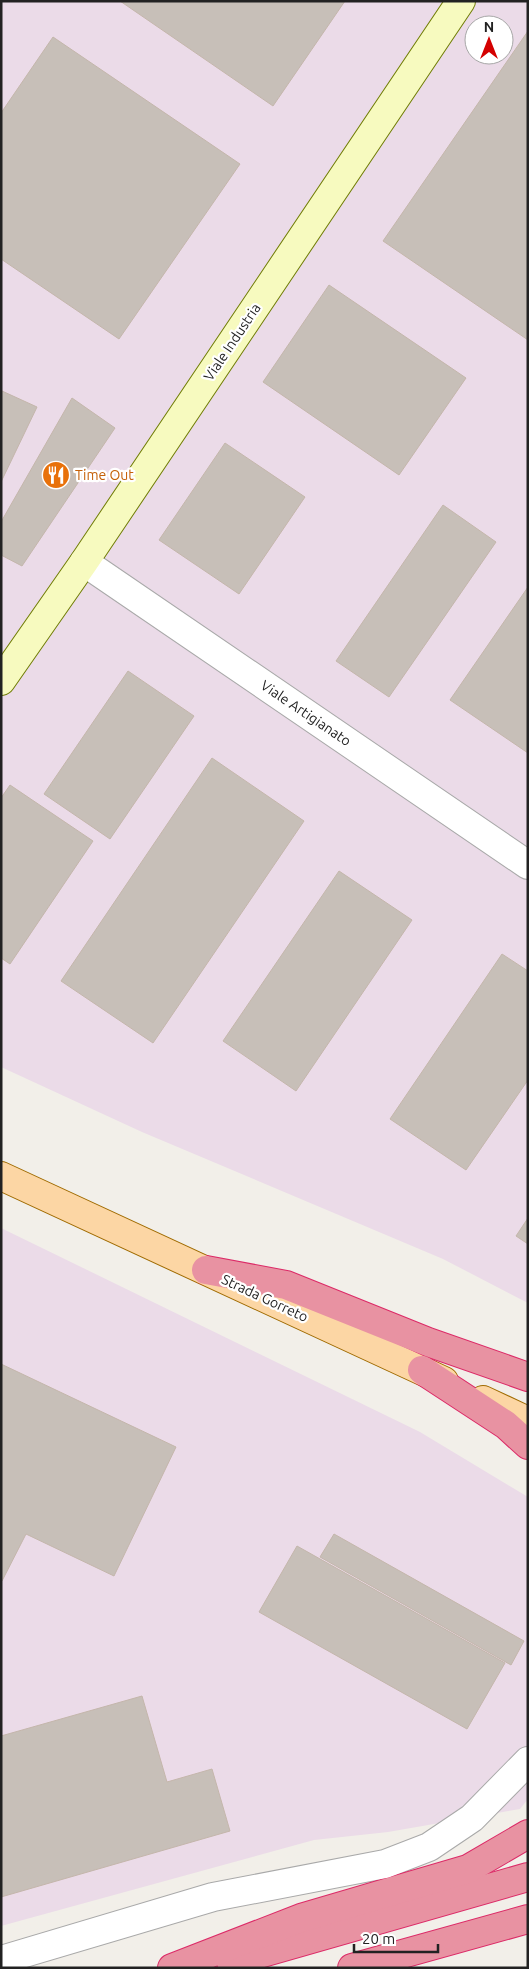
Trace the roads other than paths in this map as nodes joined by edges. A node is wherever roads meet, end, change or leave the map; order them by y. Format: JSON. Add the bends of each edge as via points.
{"nodes":[{"id":1,"x":461,"y":1,"type":"edge"},
{"id":2,"x":84,"y":562,"type":"junction"},
{"id":3,"x":1,"y":681,"type":"edge"},
{"id":4,"x":528,"y":865,"type":"edge"},
{"id":5,"x":1,"y":1176,"type":"edge"},
{"id":6,"x":206,"y":1270,"type":"junction"},
{"id":7,"x":422,"y":1370,"type":"junction"},
{"id":8,"x":528,"y":1377,"type":"edge"},
{"id":9,"x":528,"y":1421,"type":"edge"},
{"id":10,"x":528,"y":1445,"type":"edge"},
{"id":11,"x":528,"y":1761,"type":"edge"},
{"id":12,"x":528,"y":1834,"type":"edge"},
{"id":13,"x":528,"y":1877,"type":"edge"},
{"id":14,"x":528,"y":1919,"type":"edge"},
{"id":15,"x":1,"y":1960,"type":"edge"},
{"id":16,"x":172,"y":1968,"type":"edge"},
{"id":17,"x":210,"y":1968,"type":"edge"},
{"id":18,"x":352,"y":1968,"type":"edge"}],
"edges":[{"from":1,"to":2,"type":"street","name":"Viale Industria"},
{"from":2,"to":3,"type":"street","name":"Viale Industria"},
{"from":2,"to":4,"type":"street","name":"Viale Artigianato"},
{"from":5,"to":6,"type":"main road","name":"Strada Gorreto"},
{"from":6,"to":7,"type":"main road","name":"Strada Gorreto"},
{"from":6,"to":8,"type":"highway","via":[[286,1286]]},
{"from":7,"to":9,"type":"main road","name":"Strada Gorreto"},
{"from":7,"to":10,"type":"highway","via":[[506,1425]]},
{"from":11,"to":15,"type":"street","via":[[472,1818],[429,1847],[385,1864],[212,1897]]},
{"from":12,"to":16,"type":"highway","via":[[468,1868],[301,1918]]},
{"from":13,"to":17,"type":"highway"},
{"from":14,"to":18,"type":"highway"}]}
